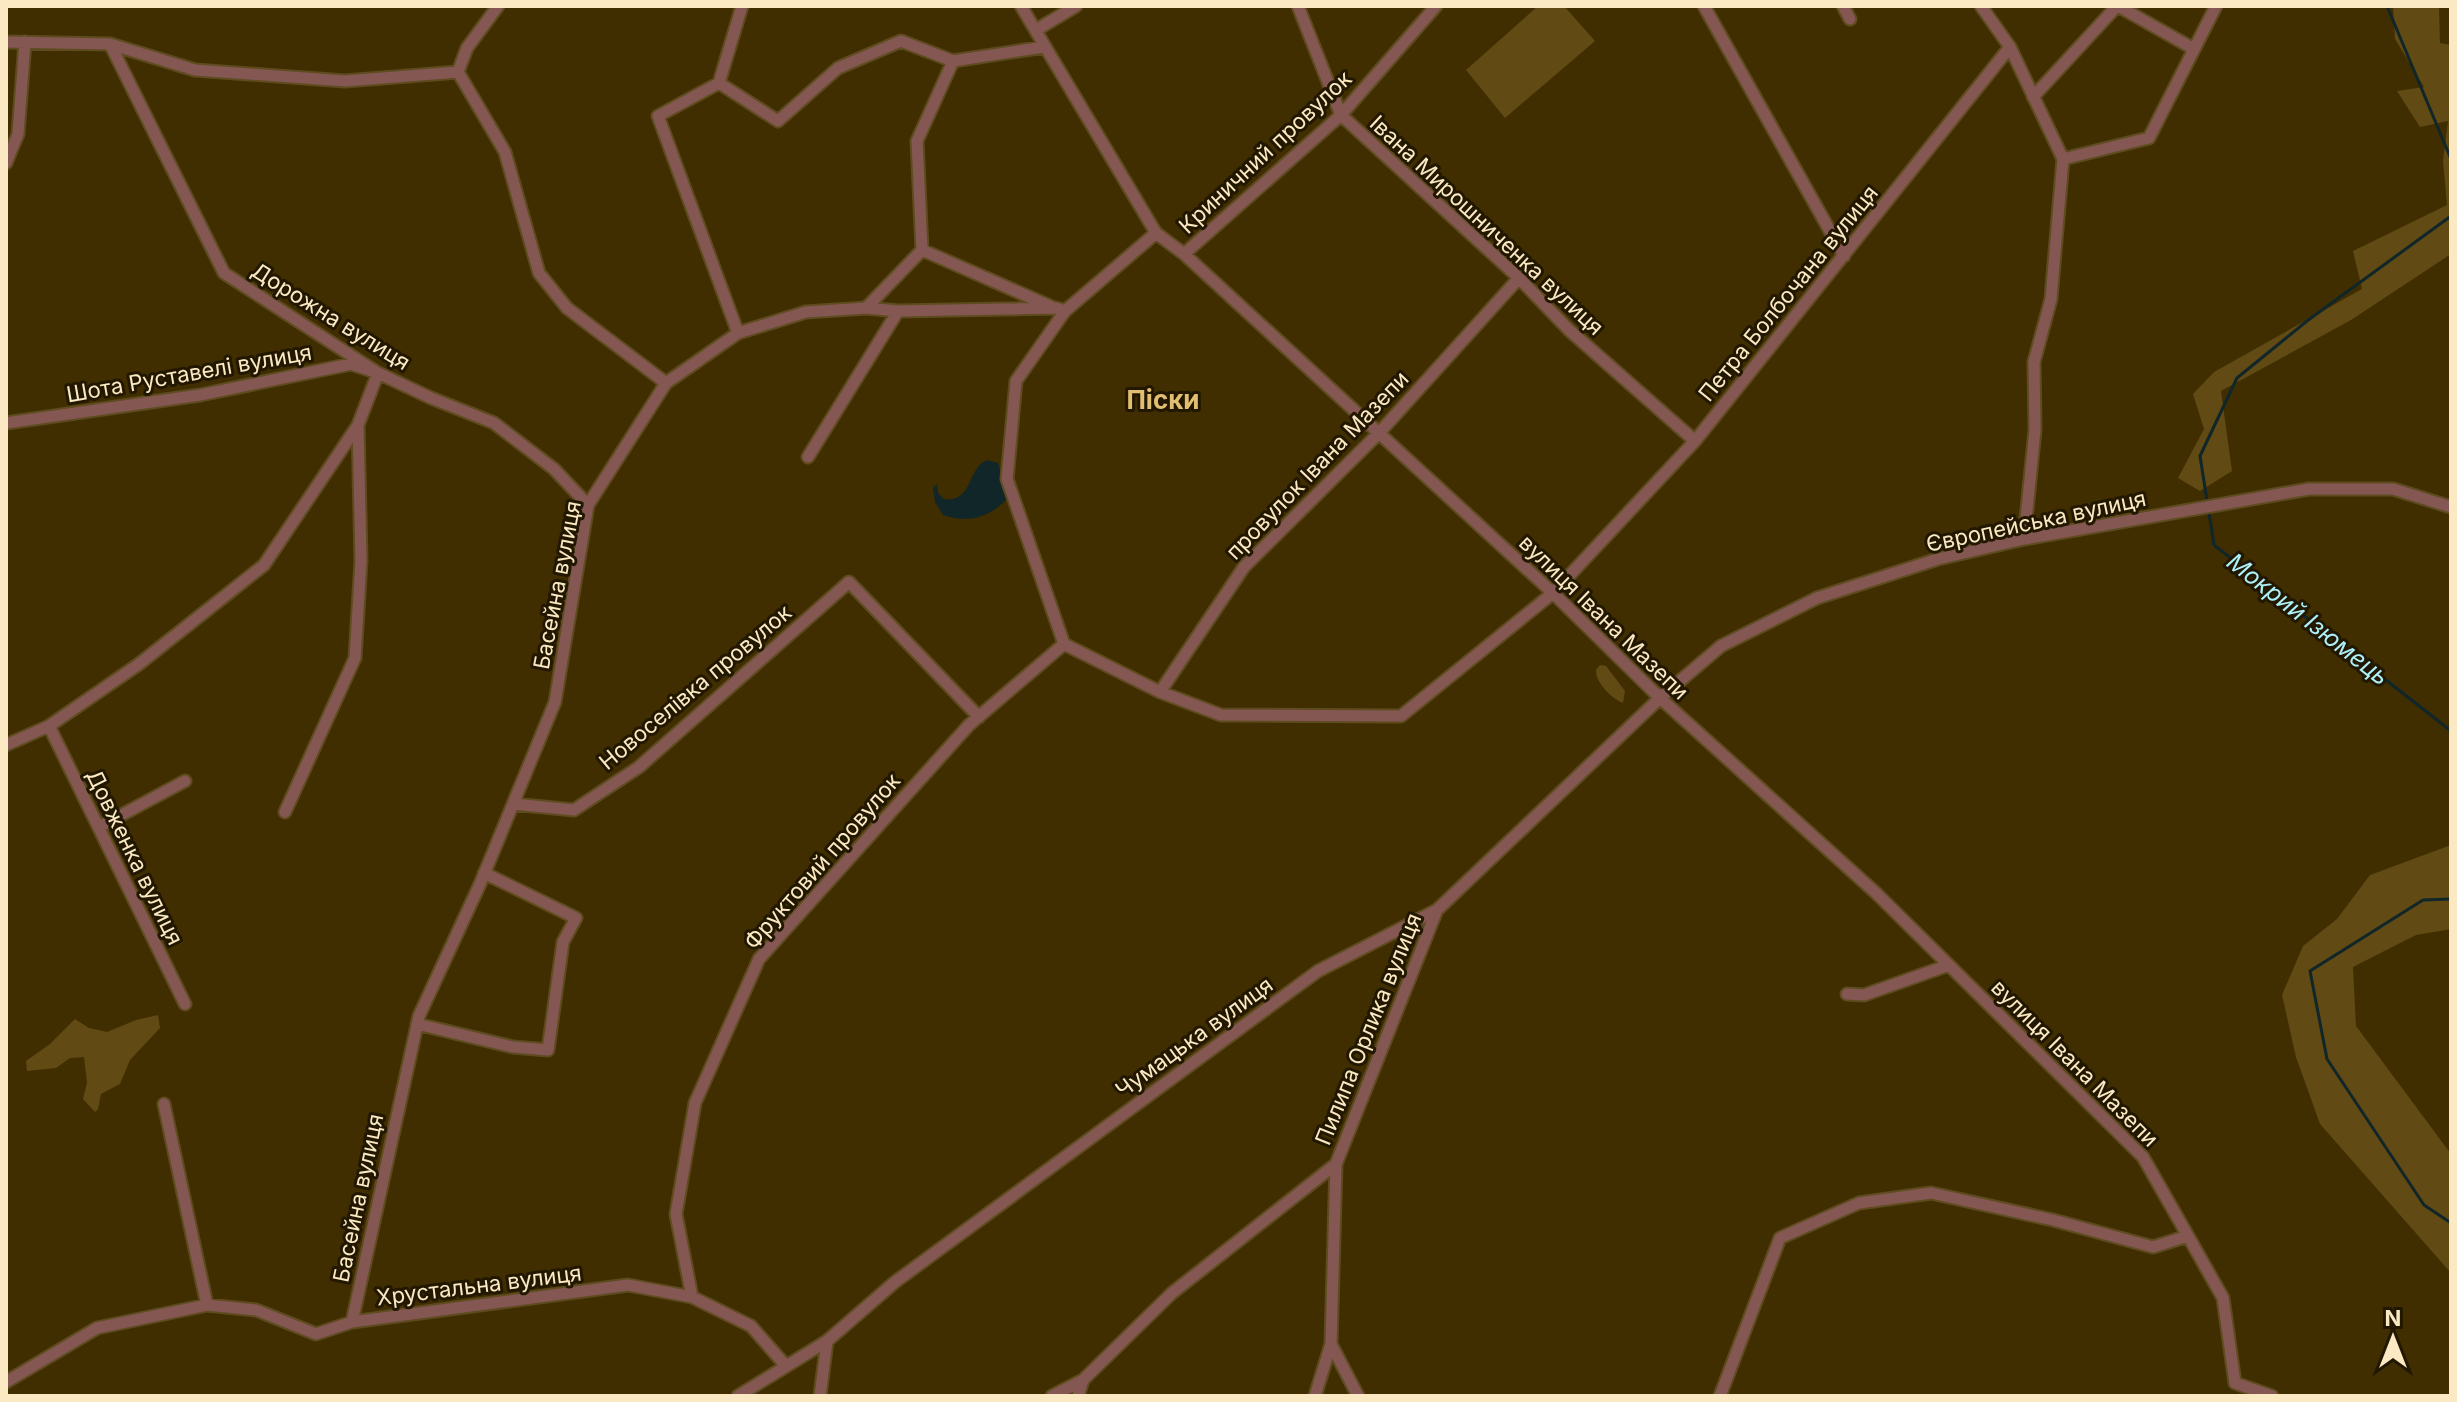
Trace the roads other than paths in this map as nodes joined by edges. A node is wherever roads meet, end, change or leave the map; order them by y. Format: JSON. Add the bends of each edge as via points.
{"nodes":[{"id":1,"x":498,"y":6,"type":"edge"},
{"id":2,"x":742,"y":6,"type":"edge"},
{"id":3,"x":1021,"y":6,"type":"edge"},
{"id":4,"x":1076,"y":6,"type":"edge"},
{"id":5,"x":1298,"y":6,"type":"edge"},
{"id":6,"x":1436,"y":6,"type":"edge"},
{"id":7,"x":1704,"y":6,"type":"edge"},
{"id":8,"x":1843,"y":6,"type":"edge"},
{"id":9,"x":1981,"y":6,"type":"edge"},
{"id":10,"x":2118,"y":6,"type":"edge"},
{"id":11,"x":2216,"y":6,"type":"edge"},
{"id":12,"x":1850,"y":19,"type":"dead end"},
{"id":13,"x":1036,"y":30,"type":"junction"},
{"id":14,"x":6,"y":42,"type":"edge"},
{"id":15,"x":25,"y":42,"type":"junction"},
{"id":16,"x":110,"y":44,"type":"junction"},
{"id":17,"x":1044,"y":47,"type":"junction"},
{"id":18,"x":2010,"y":47,"type":"junction"},
{"id":19,"x":2194,"y":49,"type":"junction"},
{"id":20,"x":953,"y":61,"type":"junction"},
{"id":21,"x":458,"y":72,"type":"junction"},
{"id":22,"x":719,"y":83,"type":"junction"},
{"id":23,"x":2033,"y":97,"type":"junction"},
{"id":24,"x":1341,"y":115,"type":"junction"},
{"id":25,"x":2063,"y":159,"type":"junction"},
{"id":26,"x":6,"y":163,"type":"edge"},
{"id":27,"x":1156,"y":233,"type":"junction"},
{"id":28,"x":922,"y":250,"type":"junction"},
{"id":29,"x":1184,"y":254,"type":"junction"},
{"id":30,"x":1844,"y":256,"type":"junction"},
{"id":31,"x":1519,"y":278,"type":"junction"},
{"id":32,"x":866,"y":308,"type":"junction"},
{"id":33,"x":1060,"y":309,"type":"junction"},
{"id":34,"x":898,"y":311,"type":"junction"},
{"id":35,"x":738,"y":333,"type":"junction"},
{"id":36,"x":378,"y":373,"type":"junction"},
{"id":37,"x":666,"y":383,"type":"junction"},
{"id":38,"x":6,"y":423,"type":"edge"},
{"id":39,"x":358,"y":425,"type":"junction"},
{"id":40,"x":1379,"y":433,"type":"junction"},
{"id":41,"x":1695,"y":441,"type":"junction"},
{"id":42,"x":808,"y":457,"type":"dead end"},
{"id":43,"x":588,"y":505,"type":"junction"},
{"id":44,"x":2451,"y":507,"type":"edge"},
{"id":45,"x":2024,"y":539,"type":"junction"},
{"id":46,"x":1553,"y":593,"type":"junction"},
{"id":47,"x":1064,"y":644,"type":"junction"},
{"id":48,"x":1160,"y":692,"type":"junction"},
{"id":49,"x":1660,"y":698,"type":"junction"},
{"id":50,"x":979,"y":717,"type":"junction"},
{"id":51,"x":49,"y":726,"type":"junction"},
{"id":52,"x":6,"y":745,"type":"edge"},
{"id":53,"x":185,"y":781,"type":"dead end"},
{"id":54,"x":513,"y":804,"type":"junction"},
{"id":55,"x":285,"y":812,"type":"dead end"},
{"id":56,"x":99,"y":827,"type":"junction"},
{"id":57,"x":484,"y":873,"type":"junction"},
{"id":58,"x":1437,"y":910,"type":"junction"},
{"id":59,"x":1949,"y":965,"type":"junction"},
{"id":60,"x":1847,"y":994,"type":"dead end"},
{"id":61,"x":185,"y":1004,"type":"dead end"},
{"id":62,"x":417,"y":1024,"type":"junction"},
{"id":63,"x":164,"y":1104,"type":"dead end"},
{"id":64,"x":1336,"y":1164,"type":"junction"},
{"id":65,"x":2188,"y":1236,"type":"junction"},
{"id":66,"x":692,"y":1297,"type":"junction"},
{"id":67,"x":207,"y":1305,"type":"junction"},
{"id":68,"x":352,"y":1322,"type":"junction"},
{"id":69,"x":827,"y":1341,"type":"junction"},
{"id":70,"x":1331,"y":1344,"type":"junction"},
{"id":71,"x":786,"y":1366,"type":"junction"},
{"id":72,"x":1083,"y":1380,"type":"junction"},
{"id":73,"x":6,"y":1382,"type":"edge"},
{"id":74,"x":738,"y":1396,"type":"edge"},
{"id":75,"x":820,"y":1396,"type":"edge"},
{"id":76,"x":1052,"y":1396,"type":"edge"},
{"id":77,"x":1078,"y":1396,"type":"edge"},
{"id":78,"x":1315,"y":1396,"type":"edge"},
{"id":79,"x":1358,"y":1396,"type":"edge"},
{"id":80,"x":1720,"y":1396,"type":"edge"},
{"id":81,"x":2272,"y":1396,"type":"edge"}],
"edges":[{"from":1,"to":21,"type":"street","via":[[467,48]]},
{"from":2,"to":22,"type":"street"},
{"from":3,"to":13,"type":"street","name":"вулиця Івана Мазепи"},
{"from":4,"to":13,"type":"street"},
{"from":5,"to":24,"type":"street","name":"Івана Мирошниченка вулиця"},
{"from":6,"to":24,"type":"street","name":"Криничний провулок"},
{"from":7,"to":30,"type":"street"},
{"from":8,"to":12,"type":"street"},
{"from":9,"to":18,"type":"street"},
{"from":10,"to":19,"type":"street"},
{"from":10,"to":23,"type":"street"},
{"from":11,"to":19,"type":"street"},
{"from":13,"to":17,"type":"street","name":"вулиця Івана Мазепи"},
{"from":14,"to":15,"type":"street"},
{"from":15,"to":16,"type":"street"},
{"from":15,"to":26,"type":"street","via":[[18,134]]},
{"from":16,"to":21,"type":"street","via":[[195,70],[345,81]]},
{"from":16,"to":36,"type":"street","name":"Дорожна вулиця","via":[[224,273]]},
{"from":17,"to":20,"type":"street"},
{"from":17,"to":27,"type":"street","name":"вулиця Івана Мазепи"},
{"from":18,"to":23,"type":"street"},
{"from":18,"to":30,"type":"street","name":"Петра Болбочана вулиця"},
{"from":19,"to":25,"type":"street","via":[[2149,138]]},
{"from":20,"to":22,"type":"street","via":[[901,41],[838,68],[778,121]]},
{"from":20,"to":28,"type":"street","via":[[917,141]]},
{"from":21,"to":37,"type":"street","via":[[505,152],[539,273],[567,308]]},
{"from":22,"to":35,"type":"street","via":[[658,116]]},
{"from":23,"to":25,"type":"street"},
{"from":24,"to":29,"type":"street","name":"Криничний провулок"},
{"from":24,"to":31,"type":"street","name":"Івана Мирошниченка вулиця"},
{"from":25,"to":45,"type":"street","via":[[2051,299],[2034,362],[2035,430]]},
{"from":27,"to":29,"type":"street","name":"вулиця Івана Мазепи"},
{"from":27,"to":33,"type":"street"},
{"from":28,"to":32,"type":"street"},
{"from":28,"to":33,"type":"street"},
{"from":29,"to":40,"type":"street","name":"вулиця Івана Мазепи"},
{"from":30,"to":41,"type":"street","name":"Петра Болбочана вулиця"},
{"from":31,"to":40,"type":"street","name":"провулок Івана Мазепи"},
{"from":31,"to":41,"type":"street","name":"Івана Мирошниченка вулиця","via":[[1569,330]]},
{"from":32,"to":34,"type":"street","name":"Басейна вулиця"},
{"from":32,"to":35,"type":"street","name":"Басейна вулиця","via":[[806,312]]},
{"from":33,"to":34,"type":"street","name":"Басейна вулиця"},
{"from":33,"to":47,"type":"street","via":[[1016,381],[1007,479]]},
{"from":34,"to":42,"type":"street"},
{"from":35,"to":37,"type":"street","name":"Басейна вулиця"},
{"from":36,"to":38,"type":"street","name":"Шота Руставелі вулиця","via":[[351,364],[200,395]]},
{"from":36,"to":39,"type":"street"},
{"from":36,"to":43,"type":"street","name":"Дорожна вулиця","via":[[494,423],[554,469]]},
{"from":37,"to":43,"type":"street","name":"Басейна вулиця"},
{"from":39,"to":51,"type":"street","via":[[264,565],[139,664]]},
{"from":39,"to":55,"type":"street","via":[[361,561],[355,658]]},
{"from":40,"to":46,"type":"street","name":"вулиця Івана Мазепи"},
{"from":40,"to":48,"type":"street","name":"провулок Івана Мазепи","via":[[1244,567]]},
{"from":41,"to":46,"type":"street","name":"Петра Болбочана вулиця"},
{"from":43,"to":54,"type":"street","name":"Басейна вулиця","via":[[555,702]]},
{"from":44,"to":45,"type":"street","name":"Європейська вулиця","via":[[2393,489],[2309,489]]},
{"from":45,"to":49,"type":"street","name":"Європейська вулиця","via":[[1938,559],[1817,598],[1721,646]]},
{"from":46,"to":48,"type":"street","name":"Петра Болбочана вулиця","via":[[1401,716],[1221,715]]},
{"from":46,"to":49,"type":"street","name":"вулиця Івана Мазепи"},
{"from":47,"to":48,"type":"street","name":"Петра Болбочана вулиця"},
{"from":47,"to":50,"type":"street","name":"Фруктовий провулок"},
{"from":49,"to":58,"type":"street","name":"Чумацька вулиця"},
{"from":49,"to":59,"type":"street","name":"вулиця Івана Мазепи"},
{"from":50,"to":54,"type":"street","name":"Новоселівка провулок","via":[[849,582],[639,767],[600,793],[574,810]]},
{"from":50,"to":66,"type":"street","name":"Фруктовий провулок","via":[[759,959],[695,1103],[676,1214]]},
{"from":51,"to":52,"type":"street"},
{"from":51,"to":56,"type":"street","name":"Довженка вулиця"},
{"from":53,"to":56,"type":"street"},
{"from":54,"to":57,"type":"street","name":"Басейна вулиця"},
{"from":56,"to":61,"type":"street","name":"Довженка вулиця"},
{"from":57,"to":62,"type":"street","name":"Басейна вулиця"},
{"from":57,"to":62,"type":"street","via":[[576,918],[563,942],[548,1050]]},
{"from":58,"to":64,"type":"street","name":"Пилипа Орлика вулиця"},
{"from":58,"to":69,"type":"street","name":"Чумацька вулиця","via":[[1318,971],[895,1282]]},
{"from":59,"to":60,"type":"street","via":[[1864,995]]},
{"from":59,"to":65,"type":"street","name":"вулиця Івана Мазепи","via":[[2143,1157]]},
{"from":62,"to":68,"type":"street","name":"Басейна вулиця"},
{"from":63,"to":67,"type":"street"},
{"from":64,"to":70,"type":"street","name":"Пилипа Орлика вулиця"},
{"from":64,"to":72,"type":"street","via":[[1172,1293]]},
{"from":65,"to":80,"type":"street","via":[[2153,1247],[1931,1193],[1859,1203],[1780,1238]]},
{"from":65,"to":81,"type":"street","name":"вулиця Івана Мазепи","via":[[2223,1298],[2235,1383]]},
{"from":66,"to":68,"type":"street","name":"Хрустальна вулиця","via":[[628,1285]]},
{"from":66,"to":71,"type":"street","name":"Хрустальна вулиця","via":[[751,1326]]},
{"from":67,"to":68,"type":"street","name":"Хрустальна вулиця","via":[[256,1310],[316,1334]]},
{"from":67,"to":73,"type":"street","name":"Хрустальна вулиця","via":[[97,1328]]},
{"from":69,"to":71,"type":"street","name":"Чумацька вулиця"},
{"from":69,"to":75,"type":"street"},
{"from":70,"to":78,"type":"street"},
{"from":70,"to":79,"type":"street","name":"Пилипа Орлика вулиця"},
{"from":71,"to":74,"type":"street","name":"Чумацька вулиця"},
{"from":72,"to":76,"type":"street"},
{"from":72,"to":77,"type":"street"}]}
